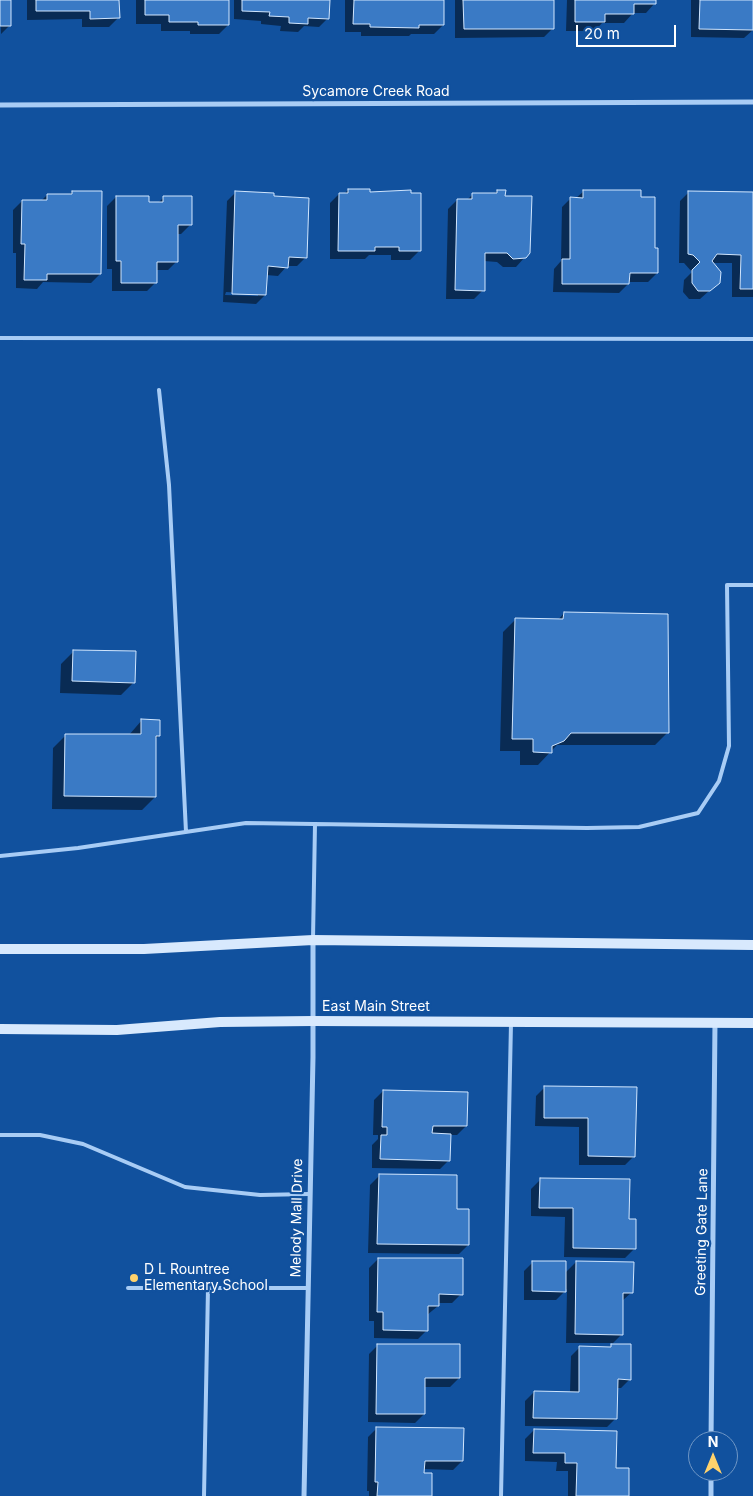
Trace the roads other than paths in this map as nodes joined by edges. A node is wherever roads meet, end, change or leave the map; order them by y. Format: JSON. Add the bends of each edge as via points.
{"nodes":[{"id":1,"x":753,"y":102,"type":"edge"},
{"id":2,"x":0,"y":105,"type":"edge"},
{"id":3,"x":0,"y":338,"type":"edge"},
{"id":4,"x":753,"y":338,"type":"edge"},
{"id":5,"x":159,"y":390,"type":"dead end"},
{"id":6,"x":753,"y":585,"type":"edge"},
{"id":7,"x":315,"y":824,"type":"junction"},
{"id":8,"x":186,"y":832,"type":"junction"},
{"id":9,"x":0,"y":856,"type":"edge"},
{"id":10,"x":313,"y":940,"type":"junction"},
{"id":11,"x":753,"y":945,"type":"edge"},
{"id":12,"x":0,"y":949,"type":"edge"},
{"id":13,"x":313,"y":1021,"type":"junction"},
{"id":14,"x":511,"y":1021,"type":"junction"},
{"id":15,"x":715,"y":1022,"type":"junction"},
{"id":16,"x":753,"y":1022,"type":"edge"},
{"id":17,"x":0,"y":1028,"type":"edge"},
{"id":18,"x":0,"y":1135,"type":"edge"},
{"id":19,"x":309,"y":1194,"type":"junction"},
{"id":20,"x":128,"y":1288,"type":"dead end"},
{"id":21,"x":208,"y":1288,"type":"junction"},
{"id":22,"x":307,"y":1288,"type":"junction"},
{"id":23,"x":711,"y":1431,"type":"edge"},
{"id":24,"x":711,"y":1481,"type":"edge"},
{"id":25,"x":204,"y":1496,"type":"edge"},
{"id":26,"x":304,"y":1496,"type":"edge"},
{"id":27,"x":501,"y":1496,"type":"edge"},
{"id":28,"x":711,"y":1496,"type":"edge"}],
"edges":[{"from":1,"to":2,"type":"street","name":"Sycamore Creek Road"},
{"from":3,"to":4,"type":"lane"},
{"from":5,"to":8,"type":"lane","via":[[169,485]]},
{"from":6,"to":7,"type":"lane","via":[[727,585],[729,746],[719,781],[698,813],[639,827]]},
{"from":7,"to":8,"type":"lane","via":[[246,823]]},
{"from":7,"to":10,"type":"lane"},
{"from":8,"to":9,"type":"lane"},
{"from":10,"to":11,"type":"main road"},
{"from":10,"to":12,"type":"main road","via":[[144,949]]},
{"from":10,"to":13,"type":"street","name":"Melody Mall Drive"},
{"from":13,"to":14,"type":"main road","name":"East Main Street"},
{"from":13,"to":17,"type":"main road","name":"East Main Street","via":[[220,1022],[117,1030]]},
{"from":13,"to":19,"type":"street","name":"Melody Mall Drive"},
{"from":14,"to":15,"type":"main road","name":"East Main Street"},
{"from":14,"to":27,"type":"lane"},
{"from":15,"to":16,"type":"main road","name":"East Main Street"},
{"from":15,"to":23,"type":"street","name":"Greeting Gate Lane"},
{"from":18,"to":19,"type":"lane","via":[[40,1135],[83,1144],[185,1187],[260,1195]]},
{"from":19,"to":22,"type":"street","name":"Melody Mall Drive"},
{"from":20,"to":21,"type":"lane"},
{"from":21,"to":22,"type":"lane"},
{"from":21,"to":25,"type":"lane"},
{"from":22,"to":26,"type":"street","name":"Melody Mall Drive"},
{"from":24,"to":28,"type":"street"}]}
